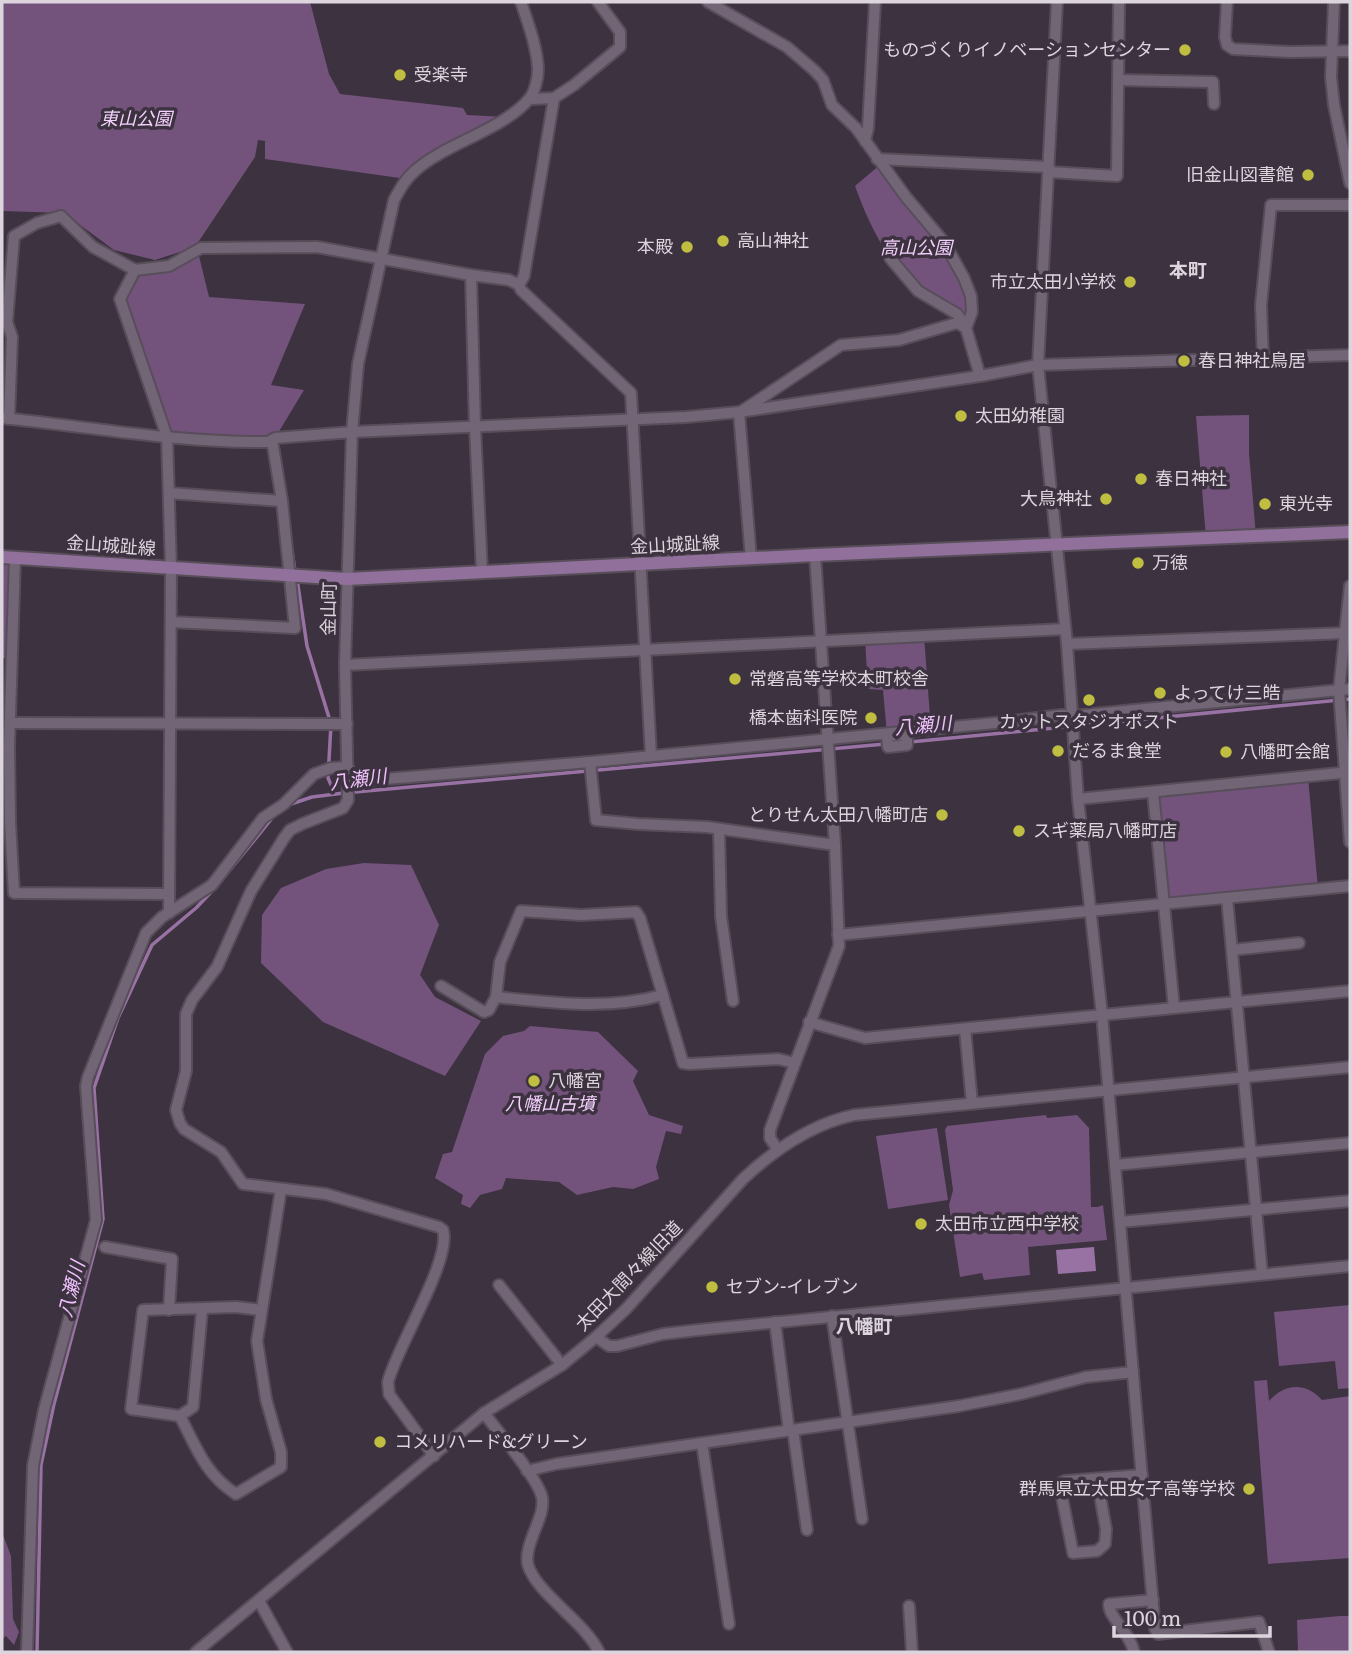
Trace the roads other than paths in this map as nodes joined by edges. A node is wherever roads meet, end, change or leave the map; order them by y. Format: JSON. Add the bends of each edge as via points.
{"nodes":[{"id":1,"x":521,"y":2,"type":"edge"},
{"id":2,"x":598,"y":2,"type":"edge"},
{"id":3,"x":708,"y":2,"type":"edge"},
{"id":4,"x":874,"y":2,"type":"edge"},
{"id":5,"x":1057,"y":2,"type":"edge"},
{"id":6,"x":1119,"y":2,"type":"edge"},
{"id":7,"x":1227,"y":2,"type":"edge"},
{"id":8,"x":1334,"y":2,"type":"edge"},
{"id":9,"x":1332,"y":51,"type":"junction"},
{"id":10,"x":1350,"y":51,"type":"edge"},
{"id":11,"x":1118,"y":80,"type":"junction"},
{"id":12,"x":554,"y":98,"type":"junction"},
{"id":13,"x":530,"y":99,"type":"junction"},
{"id":14,"x":1214,"y":104,"type":"dead end"},
{"id":15,"x":865,"y":141,"type":"junction"},
{"id":16,"x":877,"y":159,"type":"junction"},
{"id":17,"x":1049,"y":169,"type":"junction"},
{"id":18,"x":1350,"y":183,"type":"edge"},
{"id":19,"x":1350,"y":205,"type":"edge"},
{"id":20,"x":382,"y":257,"type":"junction"},
{"id":21,"x":890,"y":257,"type":"dead end"},
{"id":22,"x":135,"y":270,"type":"junction"},
{"id":23,"x":471,"y":275,"type":"junction"},
{"id":24,"x":519,"y":285,"type":"junction"},
{"id":25,"x":966,"y":328,"type":"junction"},
{"id":26,"x":1350,"y":355,"type":"edge"},
{"id":27,"x":1263,"y":359,"type":"junction"},
{"id":28,"x":1038,"y":365,"type":"junction"},
{"id":29,"x":980,"y":376,"type":"junction"},
{"id":30,"x":740,"y":412,"type":"junction"},
{"id":31,"x":6,"y":419,"type":"edge"},
{"id":32,"x":632,"y":419,"type":"junction"},
{"id":33,"x":475,"y":427,"type":"junction"},
{"id":34,"x":352,"y":432,"type":"junction"},
{"id":35,"x":167,"y":437,"type":"junction"},
{"id":36,"x":272,"y":440,"type":"junction"},
{"id":37,"x":169,"y":494,"type":"junction"},
{"id":38,"x":282,"y":501,"type":"junction"},
{"id":39,"x":1350,"y":532,"type":"edge"},
{"id":40,"x":1056,"y":544,"type":"junction"},
{"id":41,"x":814,"y":555,"type":"junction"},
{"id":42,"x":8,"y":557,"type":"edge"},
{"id":43,"x":751,"y":559,"type":"junction"},
{"id":44,"x":642,"y":564,"type":"junction"},
{"id":45,"x":171,"y":567,"type":"junction"},
{"id":46,"x":482,"y":572,"type":"junction"},
{"id":47,"x":288,"y":575,"type":"junction"},
{"id":48,"x":347,"y":579,"type":"junction"},
{"id":49,"x":1350,"y":586,"type":"edge"},
{"id":50,"x":171,"y":622,"type":"junction"},
{"id":51,"x":1065,"y":629,"type":"junction"},
{"id":52,"x":1345,"y":633,"type":"junction"},
{"id":53,"x":820,"y":642,"type":"junction"},
{"id":54,"x":1067,"y":644,"type":"junction"},
{"id":55,"x":647,"y":651,"type":"junction"},
{"id":56,"x":345,"y":665,"type":"junction"},
{"id":57,"x":1345,"y":689,"type":"edge"},
{"id":58,"x":1073,"y":716,"type":"junction"},
{"id":59,"x":10,"y":723,"type":"junction"},
{"id":60,"x":347,"y":723,"type":"junction"},
{"id":61,"x":170,"y":725,"type":"junction"},
{"id":62,"x":828,"y":740,"type":"junction"},
{"id":63,"x":651,"y":757,"type":"junction"},
{"id":64,"x":348,"y":767,"type":"junction"},
{"id":65,"x":591,"y":769,"type":"junction"},
{"id":66,"x":1347,"y":773,"type":"edge"},
{"id":67,"x":348,"y":789,"type":"junction"},
{"id":68,"x":1153,"y":792,"type":"junction"},
{"id":69,"x":1078,"y":799,"type":"junction"},
{"id":70,"x":719,"y":830,"type":"junction"},
{"id":71,"x":1350,"y":842,"type":"edge"},
{"id":72,"x":835,"y":845,"type":"junction"},
{"id":73,"x":7,"y":866,"type":"edge"},
{"id":74,"x":1350,"y":886,"type":"edge"},
{"id":75,"x":169,"y":894,"type":"junction"},
{"id":76,"x":1227,"y":898,"type":"junction"},
{"id":77,"x":1164,"y":904,"type":"junction"},
{"id":78,"x":1091,"y":911,"type":"junction"},
{"id":79,"x":169,"y":913,"type":"junction"},
{"id":80,"x":838,"y":935,"type":"junction"},
{"id":81,"x":1299,"y":943,"type":"dead end"},
{"id":82,"x":1232,"y":950,"type":"junction"},
{"id":83,"x":441,"y":986,"type":"dead end"},
{"id":84,"x":1350,"y":991,"type":"edge"},
{"id":85,"x":663,"y":995,"type":"junction"},
{"id":86,"x":496,"y":997,"type":"junction"},
{"id":87,"x":733,"y":1001,"type":"dead end"},
{"id":88,"x":1237,"y":1003,"type":"junction"},
{"id":89,"x":1174,"y":1009,"type":"junction"},
{"id":90,"x":1102,"y":1015,"type":"junction"},
{"id":91,"x":810,"y":1022,"type":"junction"},
{"id":92,"x":965,"y":1029,"type":"junction"},
{"id":93,"x":795,"y":1063,"type":"junction"},
{"id":94,"x":1350,"y":1067,"type":"edge"},
{"id":95,"x":1244,"y":1079,"type":"junction"},
{"id":96,"x":1108,"y":1090,"type":"junction"},
{"id":97,"x":972,"y":1103,"type":"junction"},
{"id":98,"x":1350,"y":1143,"type":"edge"},
{"id":99,"x":778,"y":1150,"type":"junction"},
{"id":100,"x":1251,"y":1153,"type":"junction"},
{"id":101,"x":1115,"y":1165,"type":"junction"},
{"id":102,"x":281,"y":1189,"type":"junction"},
{"id":103,"x":1350,"y":1201,"type":"edge"},
{"id":104,"x":1256,"y":1210,"type":"junction"},
{"id":105,"x":1120,"y":1222,"type":"junction"},
{"id":106,"x":105,"y":1247,"type":"dead end"},
{"id":107,"x":1350,"y":1266,"type":"edge"},
{"id":108,"x":1262,"y":1273,"type":"junction"},
{"id":109,"x":499,"y":1285,"type":"dead end"},
{"id":110,"x":1126,"y":1287,"type":"junction"},
{"id":111,"x":169,"y":1310,"type":"junction"},
{"id":112,"x":202,"y":1310,"type":"junction"},
{"id":113,"x":261,"y":1310,"type":"junction"},
{"id":114,"x":832,"y":1316,"type":"junction"},
{"id":115,"x":775,"y":1322,"type":"junction"},
{"id":116,"x":596,"y":1337,"type":"junction"},
{"id":117,"x":562,"y":1364,"type":"junction"},
{"id":118,"x":1133,"y":1371,"type":"junction"},
{"id":119,"x":484,"y":1413,"type":"junction"},
{"id":120,"x":180,"y":1416,"type":"junction"},
{"id":121,"x":849,"y":1422,"type":"junction"},
{"id":122,"x":791,"y":1431,"type":"junction"},
{"id":123,"x":702,"y":1443,"type":"junction"},
{"id":124,"x":434,"y":1456,"type":"junction"},
{"id":125,"x":527,"y":1471,"type":"junction"},
{"id":126,"x":1142,"y":1475,"type":"junction"},
{"id":127,"x":1097,"y":1479,"type":"junction"},
{"id":128,"x":862,"y":1519,"type":"dead end"},
{"id":129,"x":807,"y":1530,"type":"dead end"},
{"id":130,"x":1153,"y":1600,"type":"junction"},
{"id":131,"x":259,"y":1601,"type":"junction"},
{"id":132,"x":909,"y":1605,"type":"dead end"},
{"id":133,"x":730,"y":1624,"type":"dead end"},
{"id":134,"x":27,"y":1652,"type":"edge"},
{"id":135,"x":196,"y":1652,"type":"edge"},
{"id":136,"x":287,"y":1652,"type":"edge"},
{"id":137,"x":599,"y":1652,"type":"edge"},
{"id":138,"x":912,"y":1652,"type":"edge"},
{"id":139,"x":1134,"y":1652,"type":"edge"},
{"id":140,"x":1269,"y":1652,"type":"edge"}],
"edges":[{"from":1,"to":13,"type":"street","via":[[538,70]]},
{"from":2,"to":12,"type":"street","via":[[620,32],[620,47]]},
{"from":3,"to":15,"type":"street","via":[[787,47],[815,71],[832,106]]},
{"from":4,"to":15,"type":"street"},
{"from":5,"to":17,"type":"street"},
{"from":6,"to":11,"type":"street"},
{"from":7,"to":9,"type":"street","via":[[1225,37],[1233,49]]},
{"from":8,"to":9,"type":"street"},
{"from":9,"to":10,"type":"street"},
{"from":9,"to":18,"type":"street","via":[[1334,106]]},
{"from":11,"to":14,"type":"street","via":[[1213,82]]},
{"from":11,"to":17,"type":"street","via":[[1117,176]]},
{"from":12,"to":13,"type":"street"},
{"from":12,"to":24,"type":"street"},
{"from":13,"to":20,"type":"street","name":"金山町","via":[[407,179],[394,201]]},
{"from":15,"to":16,"type":"street"},
{"from":16,"to":17,"type":"street"},
{"from":16,"to":25,"type":"street","via":[[944,242],[964,278],[972,312]]},
{"from":17,"to":28,"type":"street"},
{"from":19,"to":27,"type":"street","via":[[1271,205],[1261,305]]},
{"from":20,"to":22,"type":"street","via":[[317,247],[228,246],[201,248],[169,266]]},
{"from":20,"to":23,"type":"street"},
{"from":20,"to":34,"type":"street","name":"金山町","via":[[358,365]]},
{"from":21,"to":25,"type":"street","via":[[918,291],[957,314]]},
{"from":22,"to":31,"type":"street","via":[[93,247],[61,216],[14,236]]},
{"from":22,"to":35,"type":"street","via":[[120,299]]},
{"from":23,"to":24,"type":"street"},
{"from":23,"to":33,"type":"street"},
{"from":24,"to":32,"type":"street","via":[[631,393]]},
{"from":25,"to":29,"type":"street"},
{"from":25,"to":30,"type":"street","via":[[957,323],[899,340],[841,345]]},
{"from":26,"to":27,"type":"street"},
{"from":27,"to":28,"type":"street"},
{"from":28,"to":29,"type":"street"},
{"from":28,"to":40,"type":"street"},
{"from":29,"to":30,"type":"street"},
{"from":30,"to":32,"type":"street"},
{"from":30,"to":43,"type":"street"},
{"from":31,"to":35,"type":"street"},
{"from":32,"to":33,"type":"street"},
{"from":32,"to":44,"type":"street"},
{"from":33,"to":34,"type":"street"},
{"from":33,"to":46,"type":"street"},
{"from":34,"to":36,"type":"street"},
{"from":34,"to":48,"type":"street","name":"金山町"},
{"from":35,"to":36,"type":"street"},
{"from":35,"to":37,"type":"street"},
{"from":36,"to":38,"type":"street"},
{"from":37,"to":38,"type":"street"},
{"from":37,"to":45,"type":"street"},
{"from":38,"to":47,"type":"street"},
{"from":39,"to":40,"type":"main road","name":"金山城趾線"},
{"from":40,"to":41,"type":"main road","name":"金山城趾線"},
{"from":40,"to":51,"type":"street"},
{"from":41,"to":43,"type":"main road","name":"金山城趾線"},
{"from":41,"to":53,"type":"street"},
{"from":42,"to":45,"type":"main road","name":"金山城趾線"},
{"from":42,"to":59,"type":"street"},
{"from":43,"to":44,"type":"main road","name":"金山城趾線"},
{"from":44,"to":46,"type":"main road","name":"金山城趾線"},
{"from":44,"to":55,"type":"street"},
{"from":45,"to":47,"type":"main road","name":"金山城趾線"},
{"from":45,"to":50,"type":"street"},
{"from":46,"to":48,"type":"main road","name":"金山城趾線"},
{"from":47,"to":48,"type":"main road","name":"金山城趾線"},
{"from":47,"to":50,"type":"street","via":[[295,628]]},
{"from":48,"to":56,"type":"street","name":"金山町"},
{"from":49,"to":52,"type":"street"},
{"from":50,"to":61,"type":"street"},
{"from":51,"to":53,"type":"street"},
{"from":51,"to":54,"type":"street"},
{"from":52,"to":54,"type":"street"},
{"from":52,"to":57,"type":"street"},
{"from":53,"to":55,"type":"street"},
{"from":53,"to":62,"type":"street"},
{"from":54,"to":58,"type":"street"},
{"from":55,"to":56,"type":"street"},
{"from":55,"to":63,"type":"street"},
{"from":56,"to":60,"type":"street","name":"金山町"},
{"from":57,"to":58,"type":"street"},
{"from":57,"to":66,"type":"street","via":[[1339,709]]},
{"from":58,"to":62,"type":"street"},
{"from":58,"to":69,"type":"street"},
{"from":59,"to":61,"type":"street"},
{"from":59,"to":73,"type":"street"},
{"from":60,"to":61,"type":"street"},
{"from":60,"to":64,"type":"street","name":"金山町"},
{"from":61,"to":75,"type":"street"},
{"from":62,"to":63,"type":"street"},
{"from":62,"to":72,"type":"street"},
{"from":63,"to":65,"type":"street"},
{"from":64,"to":67,"type":"street","name":"金山町"},
{"from":64,"to":79,"type":"street","via":[[314,774],[263,818],[212,885]]},
{"from":65,"to":67,"type":"street"},
{"from":65,"to":70,"type":"street","via":[[596,820]]},
{"from":66,"to":68,"type":"street"},
{"from":66,"to":71,"type":"street"},
{"from":67,"to":102,"type":"street","via":[[343,808],[290,830],[284,838],[251,891],[217,967],[186,1014],[186,1070],[176,1110],[180,1124],[221,1152],[243,1184]]},
{"from":68,"to":69,"type":"street"},
{"from":68,"to":77,"type":"street"},
{"from":69,"to":78,"type":"street"},
{"from":70,"to":72,"type":"street"},
{"from":70,"to":87,"type":"street","via":[[721,916]]},
{"from":72,"to":80,"type":"street"},
{"from":73,"to":75,"type":"street","via":[[14,893]]},
{"from":74,"to":76,"type":"street"},
{"from":75,"to":79,"type":"street"},
{"from":76,"to":77,"type":"street"},
{"from":76,"to":82,"type":"street"},
{"from":77,"to":78,"type":"street"},
{"from":77,"to":89,"type":"street"},
{"from":78,"to":80,"type":"street"},
{"from":78,"to":90,"type":"street"},
{"from":79,"to":134,"type":"street","via":[[146,933],[86,1086],[96,1220],[33,1466]]},
{"from":80,"to":91,"type":"street","via":[[839,946]]},
{"from":81,"to":82,"type":"street"},
{"from":82,"to":88,"type":"street"},
{"from":83,"to":86,"type":"street","via":[[484,1012]]},
{"from":84,"to":88,"type":"street"},
{"from":85,"to":86,"type":"street","via":[[633,1003],[596,1004]]},
{"from":85,"to":86,"type":"street","via":[[636,912],[521,911],[500,962]]},
{"from":85,"to":93,"type":"street","via":[[683,1063],[778,1059]]},
{"from":88,"to":89,"type":"street"},
{"from":88,"to":95,"type":"street"},
{"from":89,"to":90,"type":"street"},
{"from":90,"to":92,"type":"street"},
{"from":90,"to":96,"type":"street"},
{"from":91,"to":92,"type":"street","via":[[866,1038]]},
{"from":91,"to":93,"type":"street"},
{"from":92,"to":97,"type":"street"},
{"from":93,"to":99,"type":"street","via":[[770,1130]]},
{"from":94,"to":95,"type":"street","name":"太田大間々線旧道"},
{"from":95,"to":96,"type":"street","name":"太田大間々線旧道"},
{"from":95,"to":100,"type":"street"},
{"from":96,"to":97,"type":"street","name":"太田大間々線旧道"},
{"from":96,"to":101,"type":"street"},
{"from":97,"to":99,"type":"street","name":"太田大間々線旧道","via":[[842,1118],[817,1126]]},
{"from":98,"to":100,"type":"street"},
{"from":99,"to":116,"type":"street","name":"太田大間々線旧道","via":[[733,1189],[661,1272]]},
{"from":100,"to":101,"type":"street"},
{"from":100,"to":104,"type":"street"},
{"from":101,"to":105,"type":"street"},
{"from":102,"to":113,"type":"street"},
{"from":102,"to":124,"type":"street","via":[[326,1194],[443,1230],[436,1272],[387,1382],[389,1394]]},
{"from":103,"to":104,"type":"street"},
{"from":104,"to":105,"type":"street"},
{"from":104,"to":108,"type":"street"},
{"from":105,"to":110,"type":"street"},
{"from":106,"to":111,"type":"street","via":[[172,1259]]},
{"from":107,"to":108,"type":"street"},
{"from":108,"to":110,"type":"street"},
{"from":109,"to":117,"type":"street"},
{"from":110,"to":114,"type":"street"},
{"from":110,"to":118,"type":"street"},
{"from":111,"to":112,"type":"street"},
{"from":111,"to":120,"type":"street","via":[[143,1310],[131,1409]]},
{"from":112,"to":113,"type":"street"},
{"from":112,"to":120,"type":"street","via":[[193,1407]]},
{"from":113,"to":120,"type":"street","via":[[257,1341],[281,1467],[236,1494],[218,1482]]},
{"from":114,"to":115,"type":"street"},
{"from":114,"to":121,"type":"street"},
{"from":115,"to":116,"type":"street","via":[[663,1334],[617,1346]]},
{"from":115,"to":122,"type":"street"},
{"from":116,"to":117,"type":"street","name":"太田大間々線旧道"},
{"from":117,"to":119,"type":"street","name":"太田大間々線旧道"},
{"from":118,"to":121,"type":"street","via":[[959,1406]]},
{"from":118,"to":126,"type":"street"},
{"from":119,"to":124,"type":"street","name":"太田大間々線旧道"},
{"from":119,"to":125,"type":"street"},
{"from":121,"to":122,"type":"street"},
{"from":121,"to":128,"type":"street"},
{"from":122,"to":123,"type":"street"},
{"from":122,"to":129,"type":"street"},
{"from":123,"to":125,"type":"street"},
{"from":123,"to":133,"type":"street"},
{"from":124,"to":131,"type":"street","name":"太田大間々線旧道"},
{"from":125,"to":137,"type":"street","via":[[543,1500],[527,1563]]},
{"from":126,"to":127,"type":"street"},
{"from":126,"to":130,"type":"street"},
{"from":127,"to":127,"type":"street","via":[[1065,1481],[1060,1487],[1073,1553],[1097,1551],[1105,1544]]},
{"from":130,"to":139,"type":"street","via":[[1108,1605],[1131,1639]]},
{"from":130,"to":140,"type":"street","via":[[1158,1633],[1259,1622]]},
{"from":131,"to":135,"type":"street","name":"太田大間々線旧道"},
{"from":131,"to":136,"type":"street"},
{"from":132,"to":138,"type":"street"}]}
